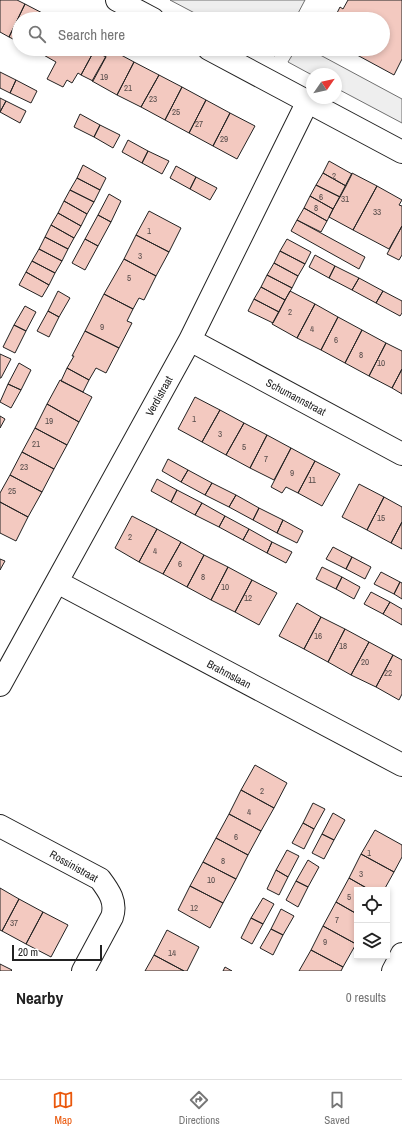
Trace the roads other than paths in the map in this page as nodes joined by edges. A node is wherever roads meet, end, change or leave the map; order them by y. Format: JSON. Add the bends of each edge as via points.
{"nodes":[{"id":1,"x":117,"y":0,"type":"edge"},
{"id":2,"x":140,"y":12,"type":"edge"},
{"id":3,"x":222,"y":56,"type":"edge"},
{"id":4,"x":306,"y":101,"type":"edge"},
{"id":5,"x":307,"y":104,"type":"edge"},
{"id":6,"x":312,"y":104,"type":"edge"},
{"id":7,"x":402,"y":152,"type":"edge"},
{"id":8,"x":190,"y":340,"type":"junction"},
{"id":9,"x":402,"y":454,"type":"edge"},
{"id":10,"x":57,"y":582,"type":"junction"},
{"id":11,"x":0,"y":685,"type":"edge"},
{"id":12,"x":402,"y":765,"type":"edge"},
{"id":13,"x":0,"y":826,"type":"edge"},
{"id":14,"x":402,"y":954,"type":"edge"},
{"id":15,"x":83,"y":971,"type":"edge"},
{"id":16,"x":393,"y":971,"type":"edge"}],
"edges":[{"from":1,"to":2,"type":"street"},
{"from":3,"to":4,"type":"street"},
{"from":5,"to":8,"type":"street","name":"Verdistraat"},
{"from":6,"to":7,"type":"street"},
{"from":8,"to":9,"type":"street","name":"Schumannstraat"},
{"from":8,"to":10,"type":"street","name":"Verdistraat"},
{"from":10,"to":11,"type":"street","name":"Verdistraat"},
{"from":10,"to":12,"type":"street","name":"Brahmslaan"},
{"from":13,"to":15,"type":"street","name":"Rossinistraat","via":[[100,879],[109,890],[115,909]]},
{"from":14,"to":16,"type":"street"}]}
